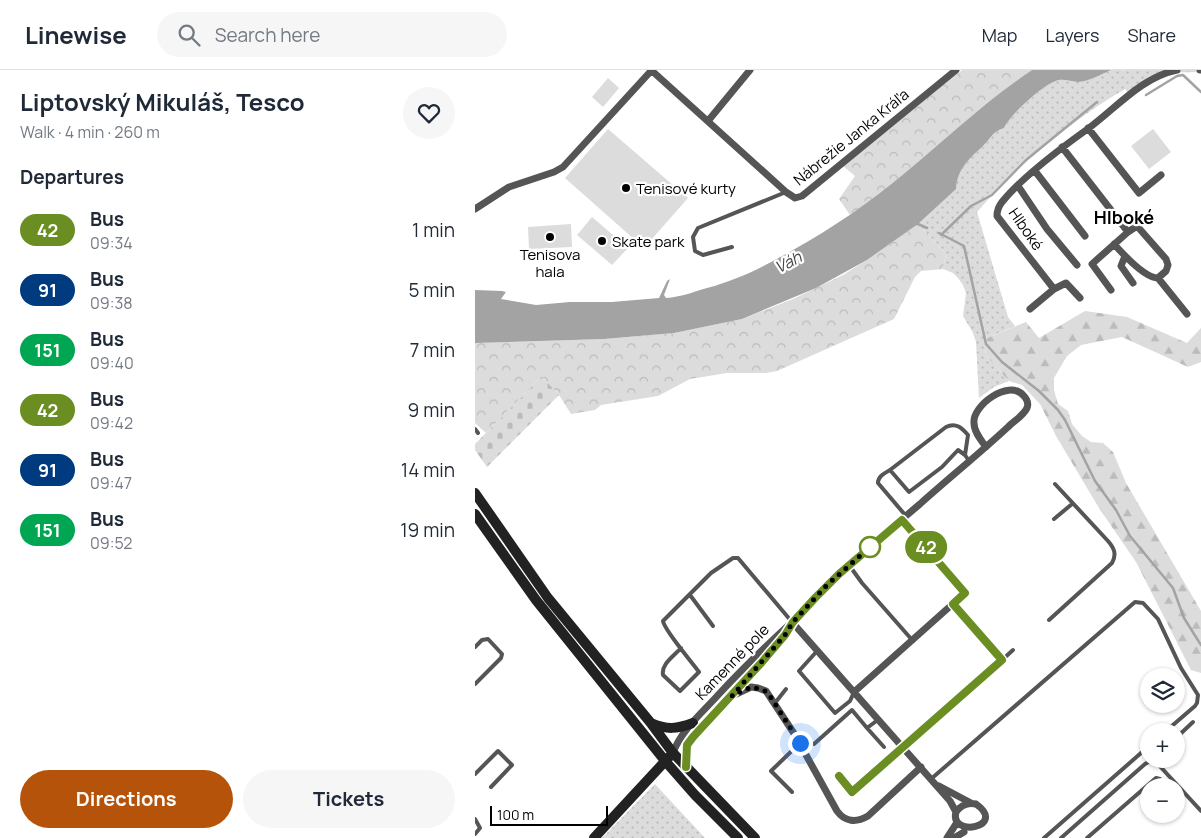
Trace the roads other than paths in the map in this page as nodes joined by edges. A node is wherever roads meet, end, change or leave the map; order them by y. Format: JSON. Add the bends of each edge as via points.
{"nodes":[{"id":1,"x":651,"y":70,"type":"edge"},
{"id":2,"x":751,"y":70,"type":"edge"},
{"id":3,"x":956,"y":70,"type":"edge"},
{"id":4,"x":1177,"y":70,"type":"edge"},
{"id":5,"x":708,"y":121,"type":"junction"},
{"id":6,"x":1088,"y":128,"type":"junction"},
{"id":7,"x":1062,"y":147,"type":"junction"},
{"id":8,"x":1035,"y":171,"type":"junction"},
{"id":9,"x":1161,"y":175,"type":"dead end"},
{"id":10,"x":1017,"y":186,"type":"junction"},
{"id":11,"x":786,"y":192,"type":"junction"},
{"id":12,"x":475,"y":209,"type":"edge"},
{"id":13,"x":1127,"y":232,"type":"junction"},
{"id":14,"x":1085,"y":236,"type":"dead end"},
{"id":15,"x":1114,"y":244,"type":"junction"},
{"id":16,"x":732,"y":247,"type":"dead end"},
{"id":17,"x":1125,"y":256,"type":"junction"},
{"id":18,"x":1077,"y":265,"type":"dead end"},
{"id":19,"x":1157,"y":278,"type":"junction"},
{"id":20,"x":1133,"y":283,"type":"dead end"},
{"id":21,"x":1054,"y":289,"type":"junction"},
{"id":22,"x":1111,"y":290,"type":"dead end"},
{"id":23,"x":1080,"y":298,"type":"dead end"},
{"id":24,"x":1030,"y":309,"type":"dead end"},
{"id":25,"x":1187,"y":314,"type":"dead end"},
{"id":26,"x":985,"y":447,"type":"junction"},
{"id":27,"x":967,"y":458,"type":"junction"},
{"id":28,"x":890,"y":470,"type":"junction"},
{"id":29,"x":1055,"y":484,"type":"dead end"},
{"id":30,"x":475,"y":493,"type":"edge"},
{"id":31,"x":1072,"y":504,"type":"junction"},
{"id":32,"x":475,"y":514,"type":"edge"},
{"id":33,"x":904,"y":518,"type":"junction"},
{"id":34,"x":1054,"y":519,"type":"dead end"},
{"id":35,"x":849,"y":565,"type":"junction"},
{"id":36,"x":690,"y":595,"type":"junction"},
{"id":37,"x":953,"y":604,"type":"junction"},
{"id":38,"x":1049,"y":620,"type":"dead end"},
{"id":39,"x":793,"y":622,"type":"junction"},
{"id":40,"x":713,"y":626,"type":"dead end"},
{"id":41,"x":913,"y":641,"type":"junction"},
{"id":42,"x":475,"y":647,"type":"edge"},
{"id":43,"x":681,"y":648,"type":"junction"},
{"id":44,"x":818,"y":650,"type":"junction"},
{"id":45,"x":1013,"y":650,"type":"dead end"},
{"id":46,"x":1002,"y":660,"type":"junction"},
{"id":47,"x":475,"y":684,"type":"edge"},
{"id":48,"x":786,"y":689,"type":"dead end"},
{"id":49,"x":854,"y":692,"type":"junction"},
{"id":50,"x":732,"y":696,"type":"junction"},
{"id":51,"x":775,"y":703,"type":"junction"},
{"id":52,"x":879,"y":719,"type":"junction"},
{"id":53,"x":650,"y":722,"type":"junction"},
{"id":54,"x":1193,"y":722,"type":"dead end"},
{"id":55,"x":693,"y":723,"type":"junction"},
{"id":56,"x":1175,"y":723,"type":"edge"},
{"id":57,"x":867,"y":728,"type":"junction"},
{"id":58,"x":1185,"y":730,"type":"edge"},
{"id":59,"x":800,"y":743,"type":"junction"},
{"id":60,"x":814,"y":744,"type":"dead end"},
{"id":61,"x":687,"y":745,"type":"junction"},
{"id":62,"x":884,"y":747,"type":"dead end"},
{"id":63,"x":903,"y":747,"type":"junction"},
{"id":64,"x":673,"y":753,"type":"junction"},
{"id":65,"x":1140,"y":754,"type":"edge"},
{"id":66,"x":666,"y":762,"type":"junction"},
{"id":67,"x":686,"y":767,"type":"junction"},
{"id":68,"x":921,"y":767,"type":"junction"},
{"id":69,"x":1140,"y":768,"type":"edge"},
{"id":70,"x":1162,"y":768,"type":"edge"},
{"id":71,"x":475,"y":774,"type":"edge"},
{"id":72,"x":839,"y":776,"type":"dead end"},
{"id":73,"x":652,"y":777,"type":"junction"},
{"id":74,"x":681,"y":779,"type":"junction"},
{"id":75,"x":932,"y":781,"type":"junction"},
{"id":76,"x":491,"y":787,"type":"dead end"},
{"id":77,"x":792,"y":792,"type":"dead end"},
{"id":78,"x":1140,"y":792,"type":"edge"},
{"id":79,"x":972,"y":803,"type":"junction"},
{"id":80,"x":1201,"y":811,"type":"edge"},
{"id":81,"x":956,"y":812,"type":"junction"},
{"id":82,"x":475,"y":819,"type":"edge"},
{"id":83,"x":956,"y":824,"type":"junction"},
{"id":84,"x":964,"y":832,"type":"junction"},
{"id":85,"x":475,"y":834,"type":"edge"},
{"id":86,"x":594,"y":838,"type":"edge"},
{"id":87,"x":738,"y":838,"type":"edge"},
{"id":88,"x":755,"y":838,"type":"edge"},
{"id":89,"x":947,"y":838,"type":"edge"},
{"id":90,"x":953,"y":838,"type":"edge"},
{"id":91,"x":1044,"y":838,"type":"edge"},
{"id":92,"x":1061,"y":838,"type":"edge"},
{"id":93,"x":1087,"y":838,"type":"edge"}],
"edges":[{"from":1,"to":5,"type":"street"},
{"from":1,"to":12,"type":"street","via":[[563,167],[509,187]]},
{"from":2,"to":5,"type":"street"},
{"from":3,"to":11,"type":"street","name":"Nábrežie Janka Kráľa","via":[[798,198]]},
{"from":4,"to":6,"type":"street","name":"Hlboké","via":[[1149,82]]},
{"from":5,"to":11,"type":"street"},
{"from":6,"to":7,"type":"street","name":"Hlboké"},
{"from":6,"to":9,"type":"street","via":[[1139,193]]},
{"from":7,"to":8,"type":"street","name":"Hlboké"},
{"from":7,"to":13,"type":"street"},
{"from":8,"to":10,"type":"street","name":"Hlboké"},
{"from":8,"to":14,"type":"street"},
{"from":10,"to":18,"type":"street","name":"Hlboké"},
{"from":10,"to":21,"type":"street","name":"Hlboké","via":[[997,208],[997,216]]},
{"from":11,"to":16,"type":"lane","via":[[698,228],[693,237],[695,251],[703,255]]},
{"from":13,"to":15,"type":"street"},
{"from":13,"to":19,"type":"street","via":[[1137,226],[1166,259],[1166,271]]},
{"from":15,"to":17,"type":"street"},
{"from":15,"to":22,"type":"street","via":[[1091,264]]},
{"from":17,"to":19,"type":"street"},
{"from":17,"to":20,"type":"street","via":[[1121,266]]},
{"from":19,"to":25,"type":"street"},
{"from":21,"to":23,"type":"street","via":[[1066,283]]},
{"from":21,"to":24,"type":"street"},
{"from":26,"to":26,"type":"street","name":"Kamenné pole","via":[[1027,409],[1026,398],[1016,390],[999,392],[975,415],[974,427]]},
{"from":26,"to":27,"type":"street","name":"Kamenné pole"},
{"from":27,"to":28,"type":"lane","via":[[958,450],[909,492]]},
{"from":27,"to":28,"type":"lane","via":[[968,435],[952,425]]},
{"from":27,"to":33,"type":"street","name":"Kamenné pole"},
{"from":28,"to":33,"type":"lane","via":[[879,478],[878,483]]},
{"from":29,"to":31,"type":"lane"},
{"from":30,"to":53,"type":"main road","via":[[548,598]]},
{"from":31,"to":34,"type":"lane"},
{"from":31,"to":38,"type":"lane","via":[[1108,541],[1115,558]]},
{"from":32,"to":66,"type":"main road","via":[[536,600]]},
{"from":33,"to":35,"type":"street","name":"Kamenné pole"},
{"from":33,"to":37,"type":"street","via":[[965,593]]},
{"from":35,"to":39,"type":"street","name":"Kamenné pole"},
{"from":35,"to":41,"type":"lane"},
{"from":36,"to":39,"type":"lane","via":[[711,572],[727,560],[736,558]]},
{"from":36,"to":40,"type":"lane"},
{"from":36,"to":43,"type":"lane","via":[[663,621]]},
{"from":37,"to":41,"type":"street"},
{"from":37,"to":46,"type":"street"},
{"from":39,"to":44,"type":"street"},
{"from":39,"to":50,"type":"street","name":"Kamenné pole"},
{"from":39,"to":55,"type":"street","name":"Kamenné pole","via":[[741,670]]},
{"from":41,"to":49,"type":"street"},
{"from":42,"to":47,"type":"lane","via":[[488,639],[503,654]]},
{"from":43,"to":43,"type":"lane","via":[[699,672],[680,691],[662,672]]},
{"from":44,"to":49,"type":"street"},
{"from":44,"to":49,"type":"lane","via":[[799,671],[822,699],[835,713],[850,701]]},
{"from":45,"to":46,"type":"lane"},
{"from":46,"to":63,"type":"street"},
{"from":48,"to":51,"type":"lane"},
{"from":49,"to":52,"type":"street"},
{"from":50,"to":51,"type":"street","via":[[755,687],[766,691]]},
{"from":50,"to":61,"type":"street","name":"Kamenné pole"},
{"from":51,"to":59,"type":"street"},
{"from":52,"to":57,"type":"lane"},
{"from":52,"to":63,"type":"street"},
{"from":53,"to":55,"type":"main road","via":[[675,729]]},
{"from":53,"to":64,"type":"main road"},
{"from":54,"to":58,"type":"lane"},
{"from":55,"to":64,"type":"street","name":"Kamenné pole","via":[[677,742]]},
{"from":56,"to":75,"type":"lane","via":[[1195,706],[1198,695],[1158,619],[1143,603],[1135,602]]},
{"from":57,"to":60,"type":"lane","via":[[852,710]]},
{"from":57,"to":62,"type":"lane"},
{"from":59,"to":68,"type":"street","via":[[837,811],[851,821],[871,814]]},
{"from":59,"to":77,"type":"lane","via":[[771,771]]},
{"from":61,"to":64,"type":"street","name":"Kamenné pole"},
{"from":61,"to":67,"type":"street"},
{"from":63,"to":68,"type":"street"},
{"from":63,"to":72,"type":"street","via":[[852,792]]},
{"from":64,"to":66,"type":"main road"},
{"from":64,"to":67,"type":"main road"},
{"from":65,"to":91,"type":"lane"},
{"from":66,"to":73,"type":"main road"},
{"from":66,"to":74,"type":"main road"},
{"from":67,"to":88,"type":"main road"},
{"from":68,"to":75,"type":"street"},
{"from":69,"to":92,"type":"lane"},
{"from":70,"to":80,"type":"lane"},
{"from":71,"to":76,"type":"lane","via":[[498,751],[512,765]]},
{"from":73,"to":74,"type":"main road","via":[[665,774]]},
{"from":73,"to":86,"type":"main road"},
{"from":74,"to":87,"type":"main road"},
{"from":75,"to":79,"type":"street"},
{"from":75,"to":81,"type":"street"},
{"from":78,"to":93,"type":"lane"},
{"from":79,"to":81,"type":"street"},
{"from":79,"to":84,"type":"street","via":[[984,813],[983,826],[978,831]]},
{"from":81,"to":83,"type":"street"},
{"from":82,"to":85,"type":"lane","via":[[480,828]]},
{"from":83,"to":84,"type":"street"},
{"from":83,"to":89,"type":"street"},
{"from":84,"to":90,"type":"street"}]}
